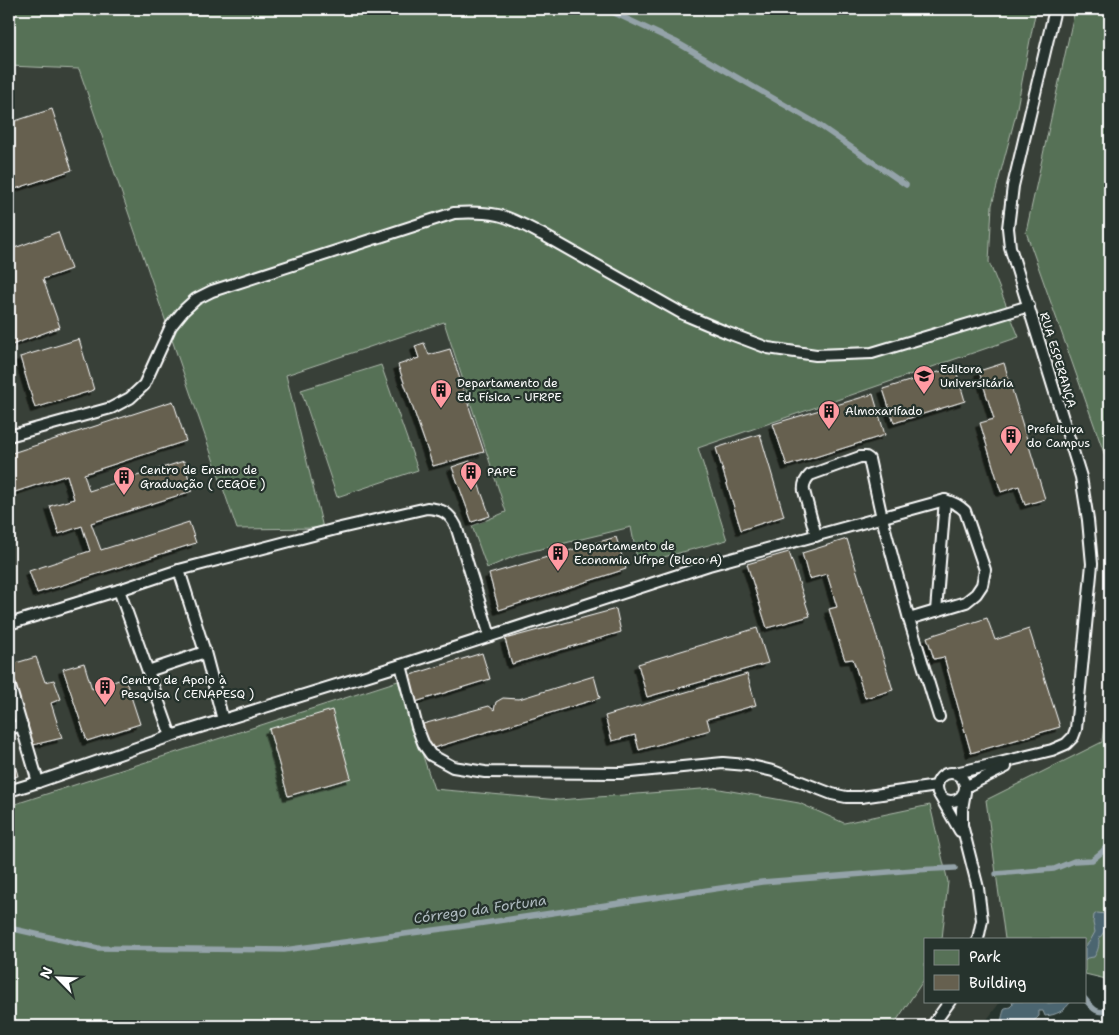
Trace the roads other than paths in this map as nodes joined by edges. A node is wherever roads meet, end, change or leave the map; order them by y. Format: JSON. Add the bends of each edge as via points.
{"nodes":[{"id":1,"x":1055,"y":9,"type":"edge"},
{"id":2,"x":1029,"y":306,"type":"junction"},
{"id":3,"x":9,"y":436,"type":"edge"},
{"id":4,"x":945,"y":500,"type":"junction"},
{"id":5,"x":882,"y":518,"type":"junction"},
{"id":6,"x":816,"y":536,"type":"junction"},
{"id":7,"x":179,"y":570,"type":"junction"},
{"id":8,"x":119,"y":590,"type":"junction"},
{"id":9,"x":936,"y":611,"type":"junction"},
{"id":10,"x":909,"y":619,"type":"junction"},
{"id":11,"x":9,"y":624,"type":"edge"},
{"id":12,"x":490,"y":636,"type":"junction"},
{"id":13,"x":205,"y":652,"type":"junction"},
{"id":14,"x":401,"y":665,"type":"junction"},
{"id":15,"x":148,"y":671,"type":"junction"},
{"id":16,"x":9,"y":683,"type":"edge"},
{"id":17,"x":938,"y":717,"type":"dead end"},
{"id":18,"x":223,"y":720,"type":"junction"},
{"id":19,"x":22,"y":725,"type":"junction"},
{"id":20,"x":9,"y":729,"type":"edge"},
{"id":21,"x":171,"y":736,"type":"junction"},
{"id":22,"x":1032,"y":755,"type":"junction"},
{"id":23,"x":955,"y":773,"type":"junction"},
{"id":24,"x":38,"y":782,"type":"junction"},
{"id":25,"x":938,"y":789,"type":"junction"},
{"id":26,"x":965,"y":790,"type":"junction"},
{"id":27,"x":9,"y":791,"type":"edge"},
{"id":28,"x":966,"y":840,"type":"junction"},
{"id":29,"x":978,"y":938,"type":"edge"},
{"id":30,"x":949,"y":1002,"type":"edge"},
{"id":31,"x":932,"y":1026,"type":"edge"}],
"edges":[{"from":1,"to":2,"type":"lane","name":"RUA ESPERANÇA","via":[[1016,176],[1008,228],[1010,247]]},
{"from":2,"to":3,"type":"lane","via":[[872,353],[816,355],[768,348],[683,314],[522,224],[499,215],[454,213],[196,299],[171,326],[144,385],[130,398],[112,408]]},
{"from":2,"to":22,"type":"lane","name":"RUA ESPERANÇA","via":[[1081,477],[1092,564],[1076,729],[1066,744]]},
{"from":4,"to":5,"type":"lane"},
{"from":4,"to":9,"type":"lane"},
{"from":4,"to":9,"type":"lane","via":[[954,502],[965,511],[985,570],[976,594],[966,602]]},
{"from":5,"to":6,"type":"lane"},
{"from":5,"to":6,"type":"lane","via":[[869,459],[860,457],[807,478],[804,491]]},
{"from":5,"to":10,"type":"lane"},
{"from":6,"to":12,"type":"lane","via":[[709,565]]},
{"from":7,"to":8,"type":"lane"},
{"from":7,"to":12,"type":"lane","via":[[336,528],[428,508],[437,509],[452,518],[456,526]]},
{"from":7,"to":13,"type":"lane"},
{"from":8,"to":11,"type":"lane"},
{"from":8,"to":15,"type":"lane"},
{"from":9,"to":10,"type":"lane"},
{"from":10,"to":17,"type":"lane"},
{"from":12,"to":14,"type":"lane"},
{"from":13,"to":15,"type":"lane"},
{"from":13,"to":18,"type":"lane"},
{"from":14,"to":18,"type":"lane"},
{"from":14,"to":25,"type":"lane","via":[[424,745],[431,756],[453,767],[485,772],[621,773],[723,763],[773,771],[846,797]]},
{"from":15,"to":21,"type":"lane"},
{"from":16,"to":19,"type":"lane"},
{"from":18,"to":21,"type":"lane"},
{"from":19,"to":20,"type":"lane"},
{"from":19,"to":24,"type":"lane"},
{"from":21,"to":24,"type":"lane"},
{"from":22,"to":23,"type":"lane"},
{"from":22,"to":26,"type":"lane","via":[[986,776]]},
{"from":23,"to":25,"type":"lane","via":[[943,775]]},
{"from":23,"to":26,"type":"lane","via":[[963,778]]},
{"from":24,"to":27,"type":"lane"},
{"from":25,"to":26,"type":"lane","via":[[941,797],[949,801],[958,799]]},
{"from":25,"to":28,"type":"lane"},
{"from":26,"to":28,"type":"lane","via":[[962,825]]},
{"from":28,"to":29,"type":"lane","via":[[982,920]]},
{"from":30,"to":31,"type":"lane"}]}
